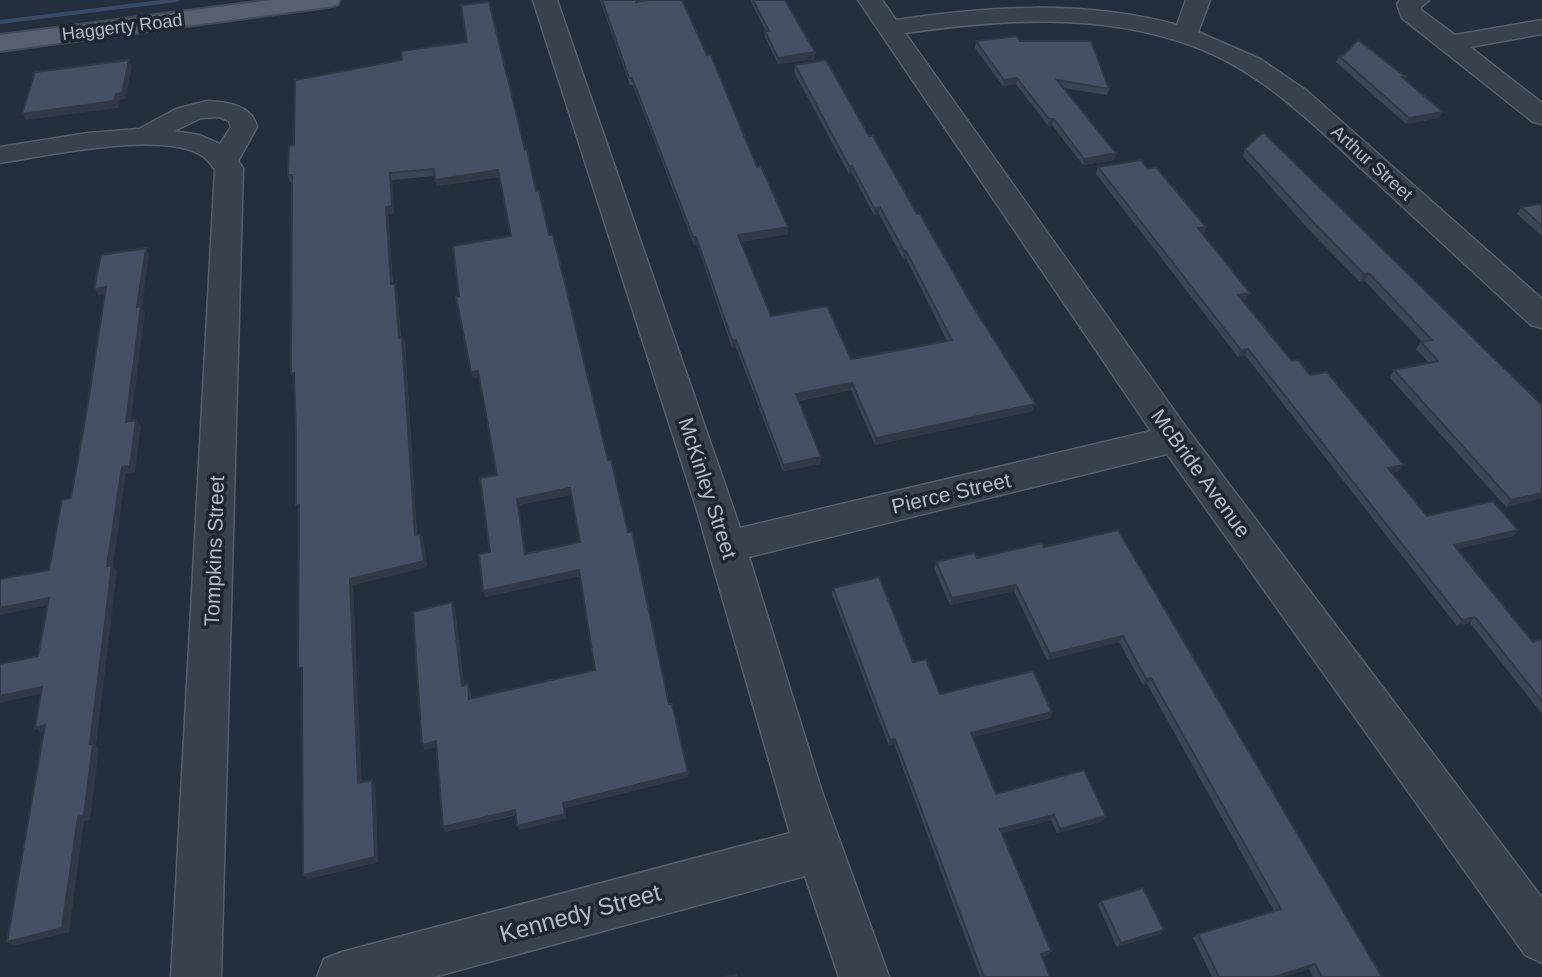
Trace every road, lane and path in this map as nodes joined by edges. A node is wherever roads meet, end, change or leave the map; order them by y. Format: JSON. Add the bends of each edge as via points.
{"nodes":[{"id":1,"x":328,"y":0,"type":"edge"},
{"id":2,"x":545,"y":0,"type":"edge"},
{"id":3,"x":1198,"y":0,"type":"edge"},
{"id":4,"x":1417,"y":0,"type":"edge"},
{"id":5,"x":1121,"y":9,"type":"edge"},
{"id":6,"x":880,"y":14,"type":"edge"},
{"id":7,"x":1542,"y":27,"type":"edge"},
{"id":8,"x":1185,"y":35,"type":"junction"},
{"id":9,"x":0,"y":43,"type":"edge"},
{"id":10,"x":1450,"y":43,"type":"junction"},
{"id":11,"x":1542,"y":116,"type":"edge"},
{"id":12,"x":145,"y":138,"type":"junction"},
{"id":13,"x":211,"y":150,"type":"junction"},
{"id":14,"x":0,"y":155,"type":"edge"},
{"id":15,"x":1542,"y":317,"type":"edge"},
{"id":16,"x":1175,"y":439,"type":"junction"},
{"id":17,"x":727,"y":547,"type":"junction"},
{"id":18,"x":819,"y":849,"type":"junction"},
{"id":19,"x":1542,"y":938,"type":"edge"},
{"id":20,"x":196,"y":977,"type":"edge"},
{"id":21,"x":342,"y":977,"type":"edge"},
{"id":22,"x":864,"y":977,"type":"edge"}],
"edges":[{"from":1,"to":9,"type":"main road","name":"Haggerty Road"},
{"from":2,"to":17,"type":"street","name":"McKinley Street"},
{"from":3,"to":8,"type":"street"},
{"from":4,"to":10,"type":"street","via":[[1409,4],[1410,13]]},
{"from":5,"to":6,"type":"street","name":"Arthur Street"},
{"from":5,"to":8,"type":"street","name":"Arthur Street"},
{"from":6,"to":16,"type":"street","name":"McBride Avenue"},
{"from":7,"to":10,"type":"street"},
{"from":8,"to":15,"type":"street","name":"Arthur Street","via":[[1244,59],[1282,82]]},
{"from":10,"to":11,"type":"street"},
{"from":12,"to":13,"type":"street","via":[[170,137]]},
{"from":12,"to":13,"type":"street","via":[[193,111],[227,110],[238,115],[244,127]]},
{"from":12,"to":14,"type":"street"},
{"from":13,"to":20,"type":"street","name":"Tompkins Street","via":[[230,180]]},
{"from":16,"to":17,"type":"street","name":"Pierce Street"},
{"from":16,"to":19,"type":"street","name":"McBride Avenue"},
{"from":17,"to":18,"type":"street","name":"McKinley Street"},
{"from":18,"to":21,"type":"street","name":"Kennedy Street"},
{"from":18,"to":22,"type":"street","name":"McKinley Street"}]}
